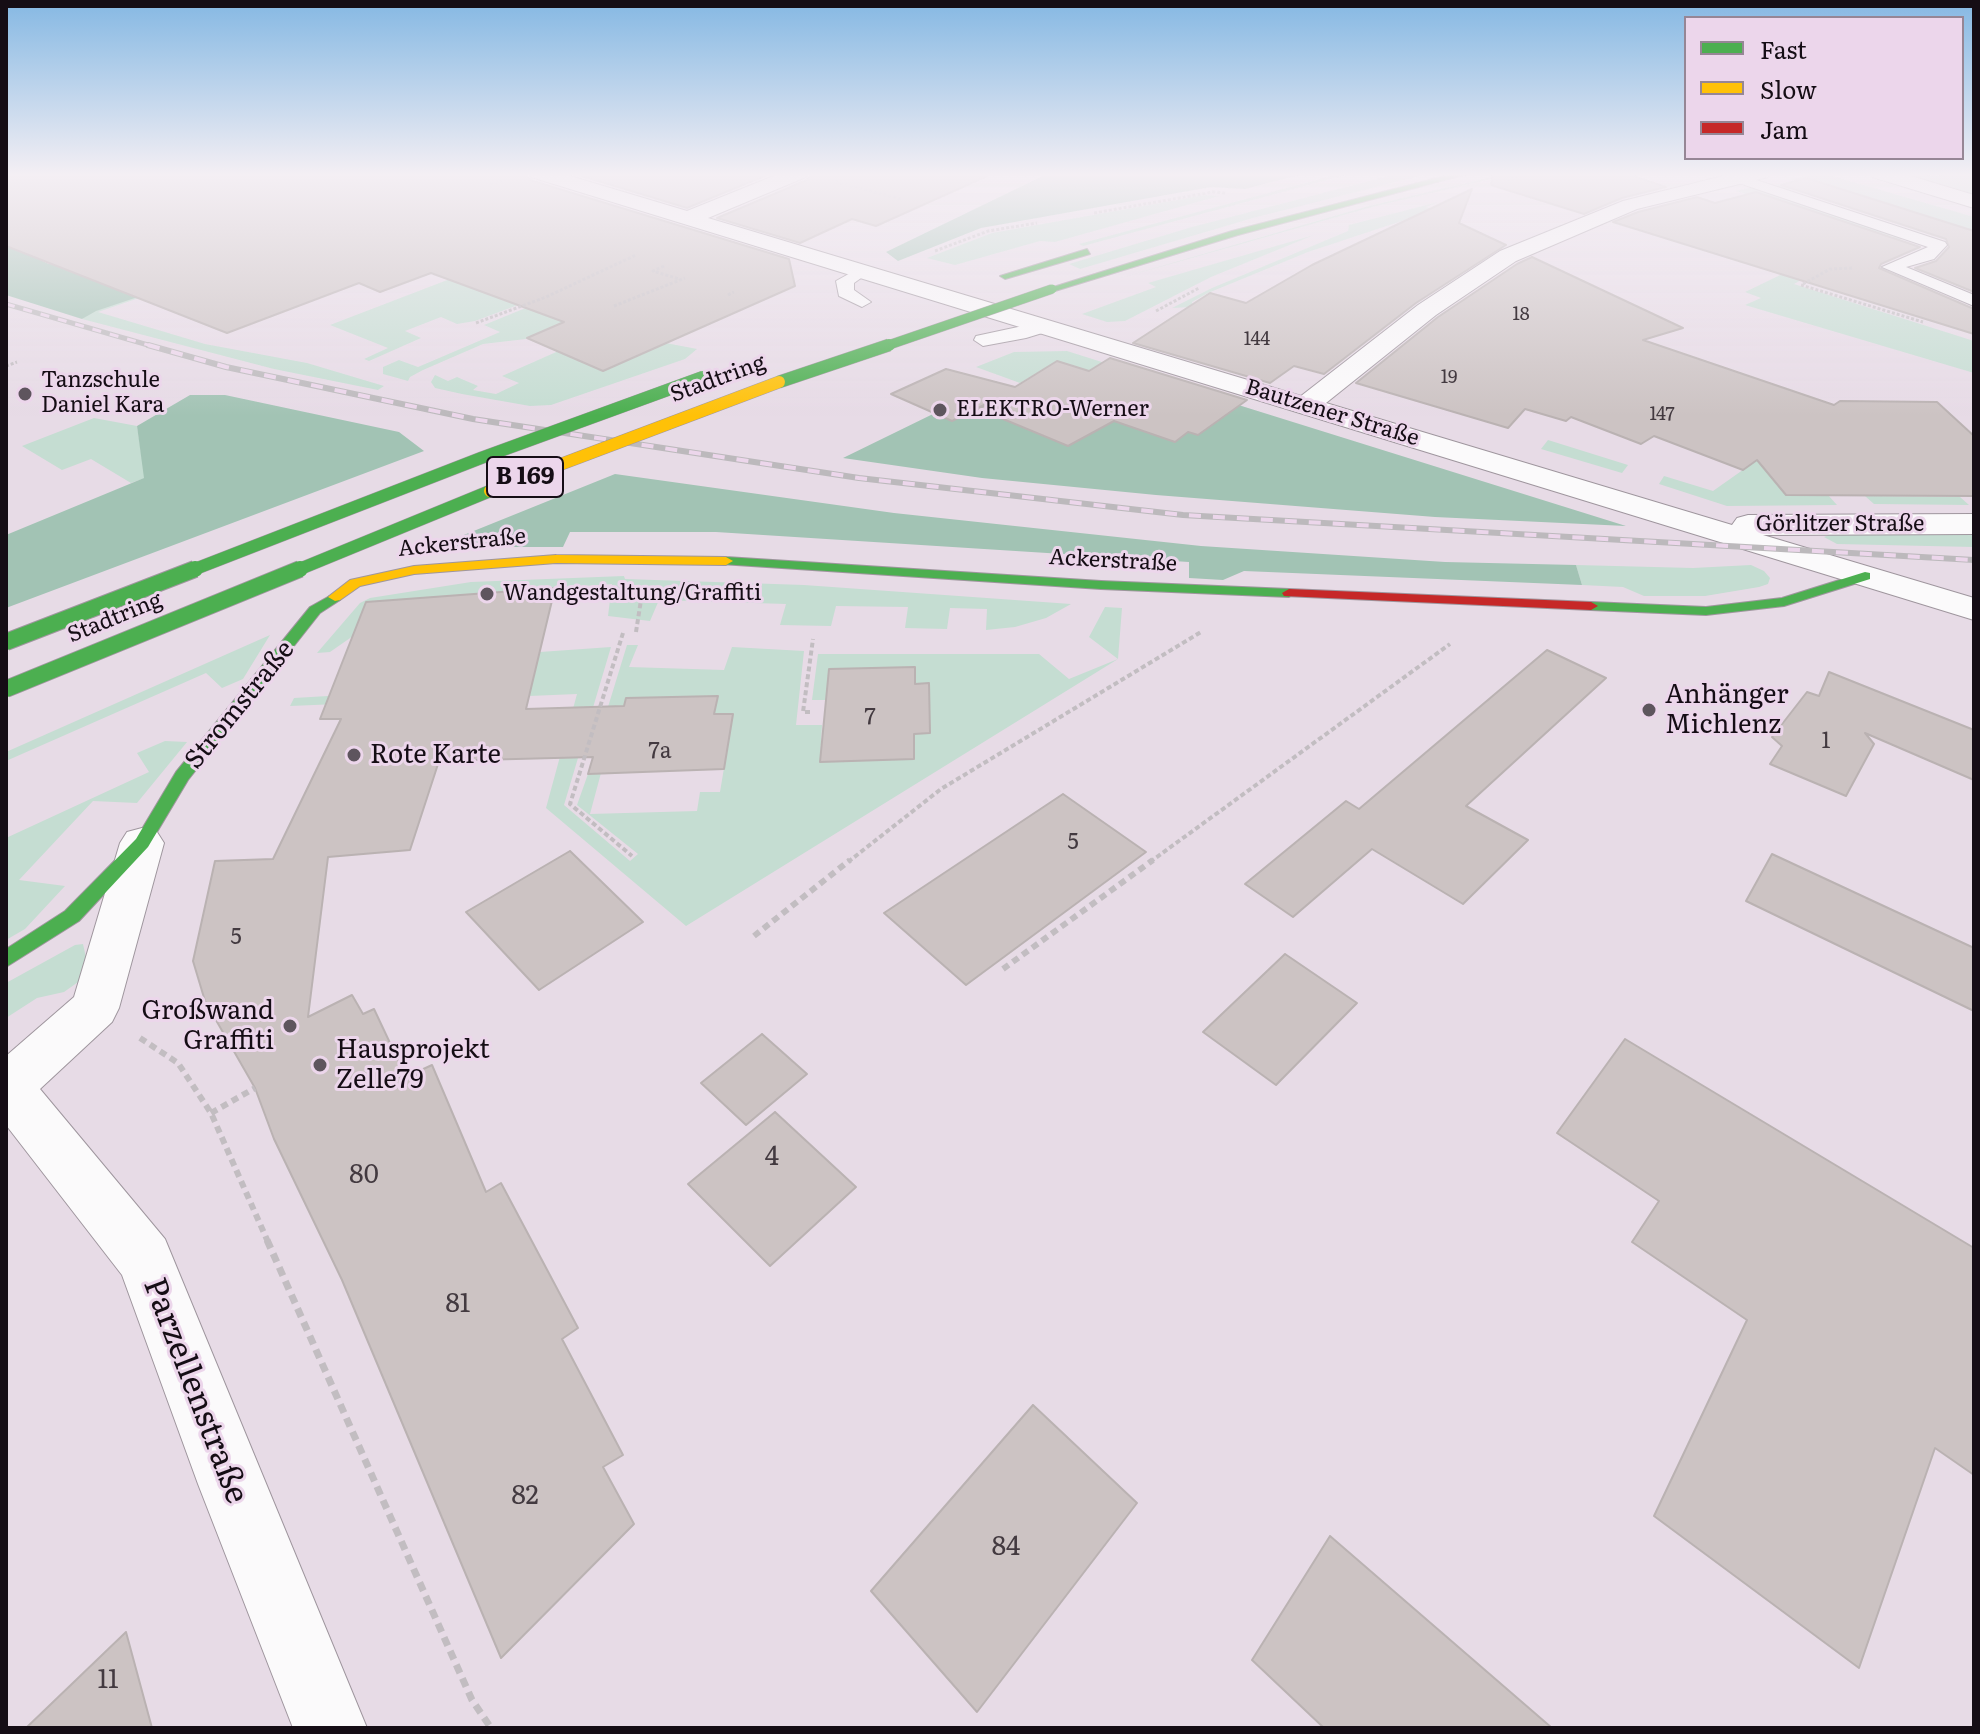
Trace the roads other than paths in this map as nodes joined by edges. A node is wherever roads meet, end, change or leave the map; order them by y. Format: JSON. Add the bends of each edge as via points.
{"nodes":[{"id":1,"x":807,"y":254,"type":"edge"},
{"id":2,"x":1082,"y":254,"type":"edge"},
{"id":3,"x":1167,"y":254,"type":"edge"},
{"id":4,"x":1513,"y":254,"type":"edge"},
{"id":5,"x":1929,"y":254,"type":"edge"},
{"id":6,"x":863,"y":271,"type":"junction"},
{"id":7,"x":1974,"y":301,"type":"edge"},
{"id":8,"x":862,"y":302,"type":"dead end"},
{"id":9,"x":914,"y":307,"type":"dead end"},
{"id":10,"x":1046,"y":326,"type":"junction"},
{"id":11,"x":983,"y":340,"type":"dead end"},
{"id":12,"x":717,"y":372,"type":"dead end"},
{"id":13,"x":1307,"y":405,"type":"junction"},
{"id":14,"x":1974,"y":524,"type":"edge"},
{"id":15,"x":1706,"y":526,"type":"junction"},
{"id":16,"x":1865,"y":576,"type":"junction"},
{"id":17,"x":355,"y":583,"type":"joint"},
{"id":18,"x":1974,"y":609,"type":"edge"},
{"id":19,"x":6,"y":642,"type":"edge"},
{"id":20,"x":6,"y":689,"type":"edge"},
{"id":21,"x":142,"y":843,"type":"junction"},
{"id":22,"x":6,"y":959,"type":"edge"},
{"id":23,"x":6,"y":1087,"type":"edge"},
{"id":24,"x":330,"y":1728,"type":"edge"}],
"edges":[{"from":1,"to":6,"type":"street","name":"Bautzener Straße"},
{"from":2,"to":9,"type":"main road"},
{"from":3,"to":20,"type":"main road","name":"Stadtring","number":"B 169","bridge":true,"via":[[766,386],[539,471]]},
{"from":4,"to":13,"type":"street","via":[[1427,310]]},
{"from":5,"to":7,"type":"lane","via":[[1890,267]]},
{"from":6,"to":8,"type":"lane","via":[[845,281],[845,292]]},
{"from":6,"to":10,"type":"street","name":"Bautzener Straße"},
{"from":10,"to":11,"type":"lane"},
{"from":10,"to":13,"type":"street","name":"Bautzener Straße"},
{"from":12,"to":19,"type":"main road","name":"Stadtring","number":"B 169","bridge":true},
{"from":13,"to":15,"type":"street","name":"Bautzener Straße"},
{"from":14,"to":15,"type":"street","name":"Görlitzer Straße"},
{"from":15,"to":16,"type":"street","name":"Bautzener Straße"},
{"from":16,"to":17,"type":"main road","name":"Ackerstraße","via":[[1784,602],[1706,611],[1101,585],[697,559],[477,562]]},
{"from":16,"to":18,"type":"street","name":"Bautzener Straße"},
{"from":17,"to":21,"type":"main road","name":"Stromstraße","via":[[315,610],[182,776]]},
{"from":21,"to":22,"type":"main road","name":"Stromstraße","via":[[72,916]]},
{"from":21,"to":23,"type":"street","name":"Stromstraße","via":[[95,1008]]},
{"from":23,"to":24,"type":"street","name":"Parzellenstraße","via":[[145,1259]]}]}
